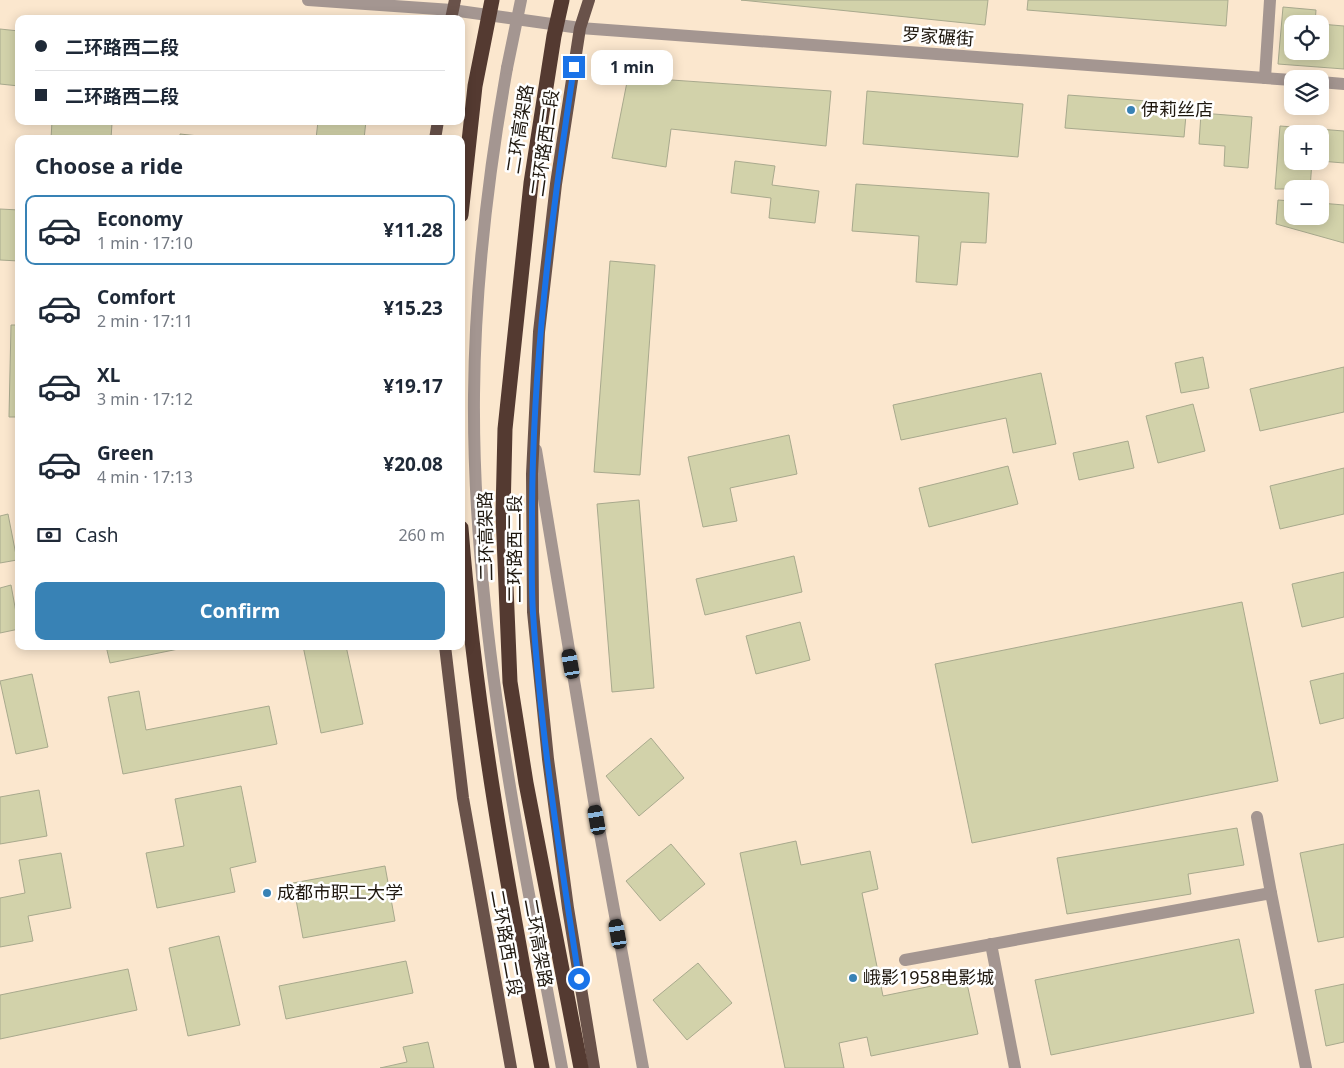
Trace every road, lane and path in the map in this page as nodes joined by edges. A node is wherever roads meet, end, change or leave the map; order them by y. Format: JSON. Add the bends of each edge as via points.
{"nodes":[{"id":1,"x":308,"y":0,"type":"edge"},
{"id":2,"x":492,"y":0,"type":"edge"},
{"id":3,"x":521,"y":0,"type":"edge"},
{"id":4,"x":562,"y":0,"type":"edge"},
{"id":5,"x":589,"y":0,"type":"edge"},
{"id":6,"x":1270,"y":0,"type":"edge"},
{"id":7,"x":452,"y":10,"type":"edge"},
{"id":8,"x":580,"y":28,"type":"junction"},
{"id":9,"x":1265,"y":78,"type":"junction"},
{"id":10,"x":1284,"y":79,"type":"edge"},
{"id":11,"x":1329,"y":83,"type":"edge"},
{"id":12,"x":1344,"y":84,"type":"edge"},
{"id":13,"x":465,"y":178,"type":"edge"},
{"id":14,"x":534,"y":436,"type":"junction"},
{"id":15,"x":465,"y":577,"type":"edge"},
{"id":16,"x":445,"y":650,"type":"edge"},
{"id":17,"x":1256,"y":817,"type":"dead end"},
{"id":18,"x":1271,"y":893,"type":"junction"},
{"id":19,"x":991,"y":944,"type":"junction"},
{"id":20,"x":905,"y":960,"type":"dead end"},
{"id":21,"x":511,"y":1068,"type":"edge"},
{"id":22,"x":542,"y":1068,"type":"edge"},
{"id":23,"x":562,"y":1068,"type":"edge"},
{"id":24,"x":581,"y":1068,"type":"edge"},
{"id":25,"x":594,"y":1068,"type":"edge"},
{"id":26,"x":643,"y":1068,"type":"edge"},
{"id":27,"x":1015,"y":1068,"type":"edge"},
{"id":28,"x":1305,"y":1068,"type":"edge"}],
"edges":[{"from":1,"to":7,"type":"street","name":"罗家碾街"},
{"from":2,"to":13,"type":"highway","bridge":true,"via":[[475,86]]},
{"from":3,"to":23,"type":"street","bridge":true,"via":[[499,113],[479,276],[475,406],[478,520],[500,726]]},
{"from":4,"to":24,"type":"highway","name":"二环高架路","bridge":true,"via":[[531,183],[506,420],[503,514],[510,682],[526,783]]},
{"from":5,"to":8,"type":"main road","name":"二环路西二段"},
{"from":6,"to":9,"type":"street"},
{"from":7,"to":8,"type":"street","name":"罗家碾街"},
{"from":8,"to":9,"type":"street","name":"罗家碾街"},
{"from":8,"to":14,"type":"main road","name":"二环路西二段","via":[[553,204],[539,332]]},
{"from":9,"to":10,"type":"street","name":"罗家碾街"},
{"from":11,"to":12,"type":"street"},
{"from":14,"to":25,"type":"main road","name":"二环路西二段","via":[[533,612],[568,908]]},
{"from":14,"to":26,"type":"street","via":[[590,781]]},
{"from":15,"to":22,"type":"highway","name":"二环高架路","via":[[469,626],[519,950]]},
{"from":16,"to":21,"type":"main road","name":"二环路西二段","via":[[463,798]]},
{"from":17,"to":18,"type":"street"},
{"from":18,"to":19,"type":"street"},
{"from":18,"to":28,"type":"street"},
{"from":19,"to":20,"type":"street"},
{"from":19,"to":27,"type":"street"}]}
